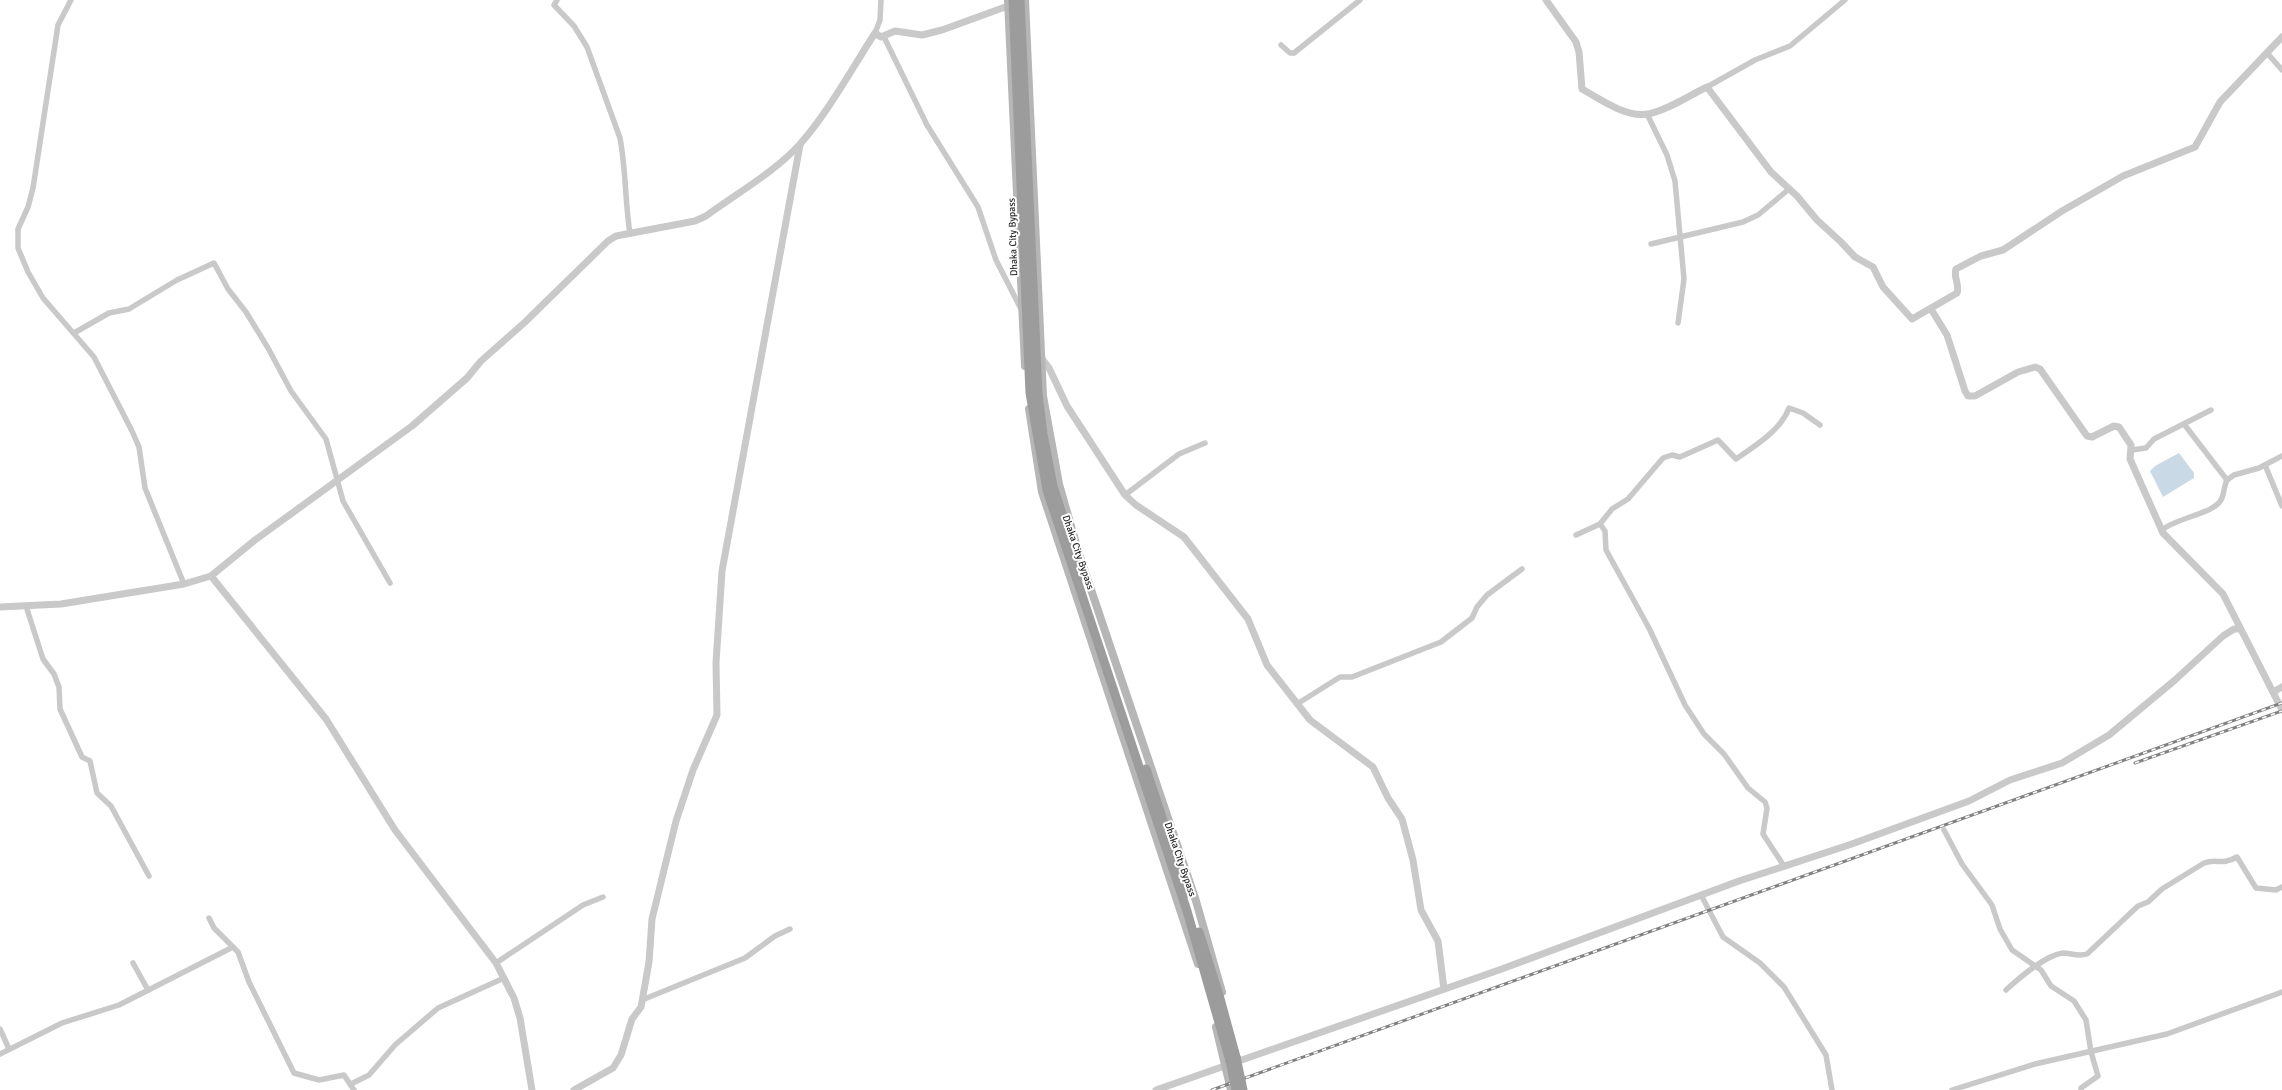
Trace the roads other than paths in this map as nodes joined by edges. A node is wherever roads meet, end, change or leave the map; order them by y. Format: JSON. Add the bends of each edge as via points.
{"nodes":[{"id":1,"x":71,"y":0,"type":"edge"},
{"id":2,"x":558,"y":0,"type":"edge"},
{"id":3,"x":881,"y":0,"type":"edge"},
{"id":4,"x":1020,"y":0,"type":"edge"},
{"id":5,"x":1025,"y":0,"type":"edge"},
{"id":6,"x":1360,"y":0,"type":"edge"},
{"id":7,"x":1546,"y":0,"type":"edge"},
{"id":8,"x":1845,"y":0,"type":"edge"},
{"id":9,"x":1010,"y":2,"type":"edge"},
{"id":10,"x":875,"y":33,"type":"junction"},
{"id":11,"x":2282,"y":36,"type":"edge"},
{"id":12,"x":884,"y":37,"type":"junction"},
{"id":13,"x":1281,"y":45,"type":"dead end"},
{"id":14,"x":2267,"y":53,"type":"junction"},
{"id":15,"x":2282,"y":70,"type":"edge"},
{"id":16,"x":1707,"y":87,"type":"junction"},
{"id":17,"x":1647,"y":114,"type":"junction"},
{"id":18,"x":800,"y":145,"type":"junction"},
{"id":19,"x":1789,"y":189,"type":"junction"},
{"id":20,"x":630,"y":234,"type":"junction"},
{"id":21,"x":1679,"y":236,"type":"junction"},
{"id":22,"x":1650,"y":244,"type":"dead end"},
{"id":23,"x":1021,"y":309,"type":"junction"},
{"id":24,"x":1931,"y":309,"type":"junction"},
{"id":25,"x":1678,"y":323,"type":"dead end"},
{"id":26,"x":74,"y":333,"type":"junction"},
{"id":27,"x":1042,"y":359,"type":"junction"},
{"id":28,"x":2211,"y":410,"type":"dead end"},
{"id":29,"x":2184,"y":424,"type":"junction"},
{"id":30,"x":1820,"y":425,"type":"dead end"},
{"id":31,"x":1205,"y":443,"type":"dead end"},
{"id":32,"x":2132,"y":450,"type":"junction"},
{"id":33,"x":2282,"y":456,"type":"edge"},
{"id":34,"x":2265,"y":465,"type":"junction"},
{"id":35,"x":338,"y":480,"type":"junction"},
{"id":36,"x":2227,"y":480,"type":"junction"},
{"id":37,"x":1124,"y":495,"type":"junction"},
{"id":38,"x":2282,"y":506,"type":"edge"},
{"id":39,"x":1600,"y":524,"type":"junction"},
{"id":40,"x":2162,"y":530,"type":"junction"},
{"id":41,"x":1576,"y":535,"type":"dead end"},
{"id":42,"x":1522,"y":569,"type":"dead end"},
{"id":43,"x":211,"y":576,"type":"junction"},
{"id":44,"x":184,"y":584,"type":"junction"},
{"id":45,"x":390,"y":584,"type":"dead end"},
{"id":46,"x":26,"y":606,"type":"junction"},
{"id":47,"x":0,"y":607,"type":"edge"},
{"id":48,"x":2240,"y":629,"type":"junction"},
{"id":49,"x":2282,"y":687,"type":"edge"},
{"id":50,"x":2273,"y":692,"type":"junction"},
{"id":51,"x":1297,"y":704,"type":"junction"},
{"id":52,"x":2282,"y":710,"type":"edge"},
{"id":53,"x":1944,"y":830,"type":"dead end"},
{"id":54,"x":1784,"y":866,"type":"junction"},
{"id":55,"x":149,"y":876,"type":"dead end"},
{"id":56,"x":2282,"y":887,"type":"edge"},
{"id":57,"x":1701,"y":895,"type":"junction"},
{"id":58,"x":602,"y":896,"type":"dead end"},
{"id":59,"x":209,"y":918,"type":"dead end"},
{"id":60,"x":790,"y":929,"type":"dead end"},
{"id":61,"x":233,"y":947,"type":"junction"},
{"id":62,"x":133,"y":963,"type":"dead end"},
{"id":63,"x":496,"y":963,"type":"junction"},
{"id":64,"x":2035,"y":967,"type":"junction"},
{"id":65,"x":504,"y":978,"type":"junction"},
{"id":66,"x":1444,"y":989,"type":"junction"},
{"id":67,"x":148,"y":990,"type":"junction"},
{"id":68,"x":2006,"y":990,"type":"dead end"},
{"id":69,"x":2282,"y":992,"type":"edge"},
{"id":70,"x":642,"y":1000,"type":"junction"},
{"id":71,"x":0,"y":1029,"type":"edge"},
{"id":72,"x":9,"y":1049,"type":"junction"},
{"id":73,"x":2091,"y":1052,"type":"junction"},
{"id":74,"x":0,"y":1054,"type":"edge"},
{"id":75,"x":1233,"y":1061,"type":"junction"},
{"id":76,"x":351,"y":1084,"type":"junction"},
{"id":77,"x":354,"y":1090,"type":"edge"},
{"id":78,"x":532,"y":1090,"type":"edge"},
{"id":79,"x":574,"y":1090,"type":"edge"},
{"id":80,"x":1156,"y":1090,"type":"edge"},
{"id":81,"x":1231,"y":1090,"type":"edge"},
{"id":82,"x":1236,"y":1090,"type":"edge"},
{"id":83,"x":1243,"y":1090,"type":"edge"},
{"id":84,"x":1247,"y":1090,"type":"edge"},
{"id":85,"x":1832,"y":1090,"type":"edge"},
{"id":86,"x":1952,"y":1090,"type":"edge"},
{"id":87,"x":2081,"y":1090,"type":"edge"}],
"edges":[{"from":1,"to":26,"type":"street","via":[[58,25],[33,188],[18,229],[18,248],[43,298]]},
{"from":2,"to":20,"type":"street","via":[[554,5],[574,26],[587,47],[620,138],[625,206]]},
{"from":3,"to":10,"type":"street","via":[[880,20]]},
{"from":4,"to":75,"type":"highway","name":"Dhaka City Bypass","via":[[1038,394],[1053,486],[1220,995]]},
{"from":5,"to":27,"type":"main road"},
{"from":6,"to":13,"type":"street","via":[[1294,53]]},
{"from":7,"to":17,"type":"street","via":[[1576,42],[1582,89],[1626,111]]},
{"from":8,"to":16,"type":"street","via":[[1790,46],[1755,60]]},
{"from":9,"to":12,"type":"street","via":[[942,30],[922,34],[895,31]]},
{"from":9,"to":23,"type":"main road"},
{"from":9,"to":75,"type":"highway","name":"Dhaka City Bypass","via":[[1030,393],[1047,490],[1187,912]]},
{"from":10,"to":12,"type":"street"},
{"from":10,"to":18,"type":"street"},
{"from":11,"to":14,"type":"street"},
{"from":12,"to":23,"type":"street","via":[[927,126],[978,206],[996,260]]},
{"from":14,"to":15,"type":"street"},
{"from":14,"to":24,"type":"street","via":[[2220,102],[2195,147],[2123,176],[2062,211],[2003,250],[1981,256],[1956,269],[1958,292]]},
{"from":16,"to":17,"type":"street"},
{"from":16,"to":19,"type":"street","via":[[1771,172]]},
{"from":17,"to":21,"type":"street","via":[[1667,155],[1675,181]]},
{"from":18,"to":20,"type":"street","via":[[706,216],[696,221]]},
{"from":18,"to":70,"type":"street","via":[[722,571],[716,663],[717,715],[693,770],[674,829],[652,919],[649,962]]},
{"from":19,"to":21,"type":"street","via":[[1758,215],[1743,222]]},
{"from":19,"to":24,"type":"street","via":[[1854,257],[1873,267],[1883,287],[1911,318]]},
{"from":20,"to":35,"type":"street","via":[[616,236],[608,241],[481,361],[467,378],[412,426]]},
{"from":21,"to":22,"type":"street"},
{"from":21,"to":25,"type":"street","via":[[1684,279]]},
{"from":23,"to":75,"type":"main road","via":[[1027,394],[1042,492],[1197,962]]},
{"from":24,"to":32,"type":"street","via":[[1947,335],[1968,396],[1975,396],[2018,372],[2038,367],[2084,434],[2092,437],[2116,426],[2123,431]]},
{"from":26,"to":35,"type":"street","via":[[109,313],[129,309],[177,280],[214,263],[228,290],[246,312],[268,348],[291,391],[326,439]]},
{"from":26,"to":44,"type":"street","via":[[94,357],[132,431],[139,447],[145,488]]},
{"from":27,"to":37,"type":"street","via":[[1067,406]]},
{"from":27,"to":75,"type":"main road","via":[[1043,396],[1059,484],[1079,554],[1196,901]]},
{"from":28,"to":29,"type":"street"},
{"from":29,"to":32,"type":"street","via":[[2154,440],[2146,448]]},
{"from":29,"to":36,"type":"street"},
{"from":30,"to":39,"type":"street","via":[[1803,413],[1790,408],[1786,417],[1770,433],[1736,459],[1718,440],[1680,457],[1672,455],[1662,458],[1628,499],[1612,509]]},
{"from":31,"to":37,"type":"street","via":[[1179,454]]},
{"from":32,"to":40,"type":"street","via":[[2130,459]]},
{"from":33,"to":34,"type":"street"},
{"from":34,"to":36,"type":"street","via":[[2234,475]]},
{"from":34,"to":38,"type":"street"},
{"from":35,"to":43,"type":"street","via":[[255,540]]},
{"from":35,"to":45,"type":"street","via":[[348,514]]},
{"from":36,"to":40,"type":"street","via":[[2222,499],[2216,506],[2198,515],[2179,519]]},
{"from":37,"to":51,"type":"street","via":[[1184,537],[1248,619],[1267,665]]},
{"from":39,"to":41,"type":"street"},
{"from":39,"to":54,"type":"street","via":[[1604,531],[1606,550],[1649,628],[1685,705],[1704,734],[1724,754],[1748,788],[1765,802],[1767,808],[1763,834]]},
{"from":40,"to":48,"type":"street","via":[[2171,544],[2221,590]]},
{"from":42,"to":51,"type":"street","via":[[1487,595],[1472,618],[1441,642],[1352,677],[1340,677]]},
{"from":43,"to":44,"type":"street"},
{"from":43,"to":63,"type":"street","via":[[326,719],[395,830]]},
{"from":44,"to":46,"type":"street","via":[[61,604]]},
{"from":46,"to":47,"type":"street"},
{"from":46,"to":55,"type":"street","via":[[43,659],[54,674],[59,687],[60,709],[82,757],[90,761],[97,793],[111,806]]},
{"from":48,"to":50,"type":"street"},
{"from":48,"to":54,"type":"street","via":[[2234,629],[2223,636],[2121,725],[2076,756],[2010,780],[1944,810]]},
{"from":49,"to":50,"type":"street"},
{"from":50,"to":52,"type":"street"},
{"from":51,"to":66,"type":"street","via":[[1310,720],[1328,735],[1370,763],[1402,819],[1413,860],[1421,910],[1438,942]]},
{"from":53,"to":64,"type":"street","via":[[1962,864],[1992,905],[2000,929],[2012,950]]},
{"from":54,"to":57,"type":"street"},
{"from":56,"to":64,"type":"street","via":[[2276,890],[2256,888],[2237,856],[2226,863],[2210,861],[2138,906],[2087,954],[2082,956],[2062,953]]},
{"from":57,"to":66,"type":"street"},
{"from":57,"to":85,"type":"street","via":[[1723,937],[1760,963],[1784,987],[1826,1055]]},
{"from":58,"to":63,"type":"street","via":[[583,905]]},
{"from":59,"to":61,"type":"street","via":[[214,928]]},
{"from":60,"to":70,"type":"street","via":[[775,936],[745,958]]},
{"from":61,"to":67,"type":"street"},
{"from":61,"to":76,"type":"street","via":[[238,952],[249,982],[294,1073],[319,1080],[344,1075]]},
{"from":62,"to":67,"type":"street"},
{"from":63,"to":65,"type":"street"},
{"from":64,"to":68,"type":"street"},
{"from":64,"to":73,"type":"street","via":[[2041,970],[2051,986],[2074,1001],[2086,1020]]},
{"from":65,"to":76,"type":"street","via":[[438,1008],[395,1044],[369,1075]]},
{"from":65,"to":78,"type":"street","via":[[520,1018]]},
{"from":66,"to":75,"type":"street"},
{"from":67,"to":72,"type":"street","via":[[119,1005],[62,1023]]},
{"from":69,"to":73,"type":"street","via":[[2167,1034]]},
{"from":70,"to":79,"type":"street","via":[[615,1066]]},
{"from":71,"to":72,"type":"street"},
{"from":72,"to":74,"type":"street"},
{"from":73,"to":86,"type":"street","via":[[2035,1064]]},
{"from":73,"to":87,"type":"street","via":[[2098,1076]]},
{"from":75,"to":80,"type":"street"},
{"from":75,"to":81,"type":"main road"},
{"from":75,"to":82,"type":"highway","name":"Dhaka City Bypass","bridge":true},
{"from":75,"to":83,"type":"highway","name":"Dhaka City Bypass","bridge":true},
{"from":75,"to":84,"type":"main road"},
{"from":76,"to":77,"type":"street"}]}
